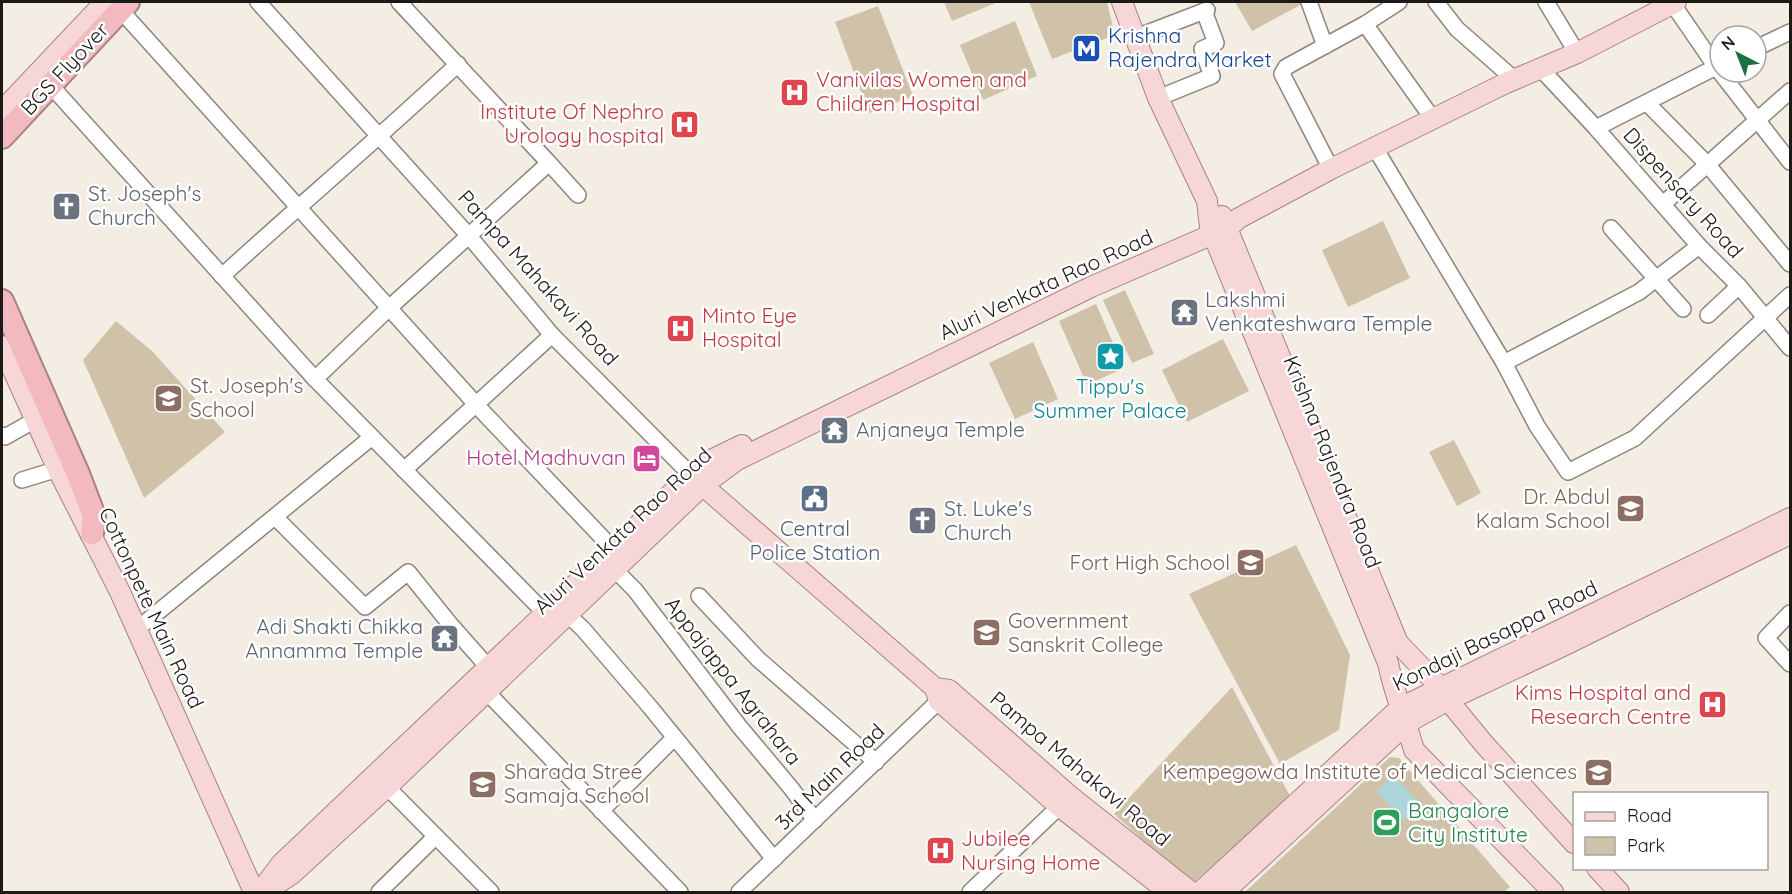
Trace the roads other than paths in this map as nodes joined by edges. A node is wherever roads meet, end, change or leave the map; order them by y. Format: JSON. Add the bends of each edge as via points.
{"nodes":[{"id":1,"x":105,"y":2,"type":"edge"},
{"id":2,"x":258,"y":2,"type":"edge"},
{"id":3,"x":399,"y":2,"type":"edge"},
{"id":4,"x":1122,"y":2,"type":"edge"},
{"id":5,"x":1309,"y":2,"type":"edge"},
{"id":6,"x":1399,"y":2,"type":"edge"},
{"id":7,"x":1436,"y":2,"type":"edge"},
{"id":8,"x":1546,"y":2,"type":"edge"},
{"id":9,"x":1674,"y":2,"type":"edge"},
{"id":10,"x":124,"y":5,"type":"edge"},
{"id":11,"x":1365,"y":24,"type":"junction"},
{"id":12,"x":1791,"y":32,"type":"edge"},
{"id":13,"x":1134,"y":38,"type":"junction"},
{"id":14,"x":1768,"y":43,"type":"edge"},
{"id":15,"x":1326,"y":46,"type":"junction"},
{"id":16,"x":1576,"y":53,"type":"junction"},
{"id":17,"x":1708,"y":55,"type":"edge"},
{"id":18,"x":458,"y":64,"type":"junction"},
{"id":19,"x":1541,"y":69,"type":"junction"},
{"id":20,"x":1708,"y":71,"type":"edge"},
{"id":21,"x":1515,"y":80,"type":"junction"},
{"id":22,"x":1729,"y":84,"type":"edge"},
{"id":23,"x":53,"y":88,"type":"junction"},
{"id":24,"x":1791,"y":91,"type":"edge"},
{"id":25,"x":1158,"y":98,"type":"junction"},
{"id":26,"x":1647,"y":103,"type":"junction"},
{"id":27,"x":2,"y":111,"type":"edge"},
{"id":28,"x":2,"y":116,"type":"edge"},
{"id":29,"x":1433,"y":119,"type":"junction"},
{"id":30,"x":1756,"y":120,"type":"junction"},
{"id":31,"x":1596,"y":128,"type":"junction"},
{"id":32,"x":2,"y":137,"type":"edge"},
{"id":33,"x":380,"y":138,"type":"junction"},
{"id":34,"x":2,"y":143,"type":"edge"},
{"id":35,"x":1375,"y":148,"type":"junction"},
{"id":36,"x":1791,"y":162,"type":"edge"},
{"id":37,"x":549,"y":163,"type":"junction"},
{"id":38,"x":1707,"y":164,"type":"junction"},
{"id":39,"x":1331,"y":169,"type":"junction"},
{"id":40,"x":578,"y":195,"type":"dead end"},
{"id":41,"x":1663,"y":204,"type":"junction"},
{"id":42,"x":297,"y":208,"type":"junction"},
{"id":43,"x":1223,"y":226,"type":"junction"},
{"id":44,"x":1611,"y":228,"type":"dead end"},
{"id":45,"x":470,"y":236,"type":"junction"},
{"id":46,"x":1699,"y":246,"type":"junction"},
{"id":47,"x":1791,"y":264,"type":"edge"},
{"id":48,"x":222,"y":276,"type":"junction"},
{"id":49,"x":1657,"y":278,"type":"junction"},
{"id":50,"x":1739,"y":286,"type":"junction"},
{"id":51,"x":1791,"y":296,"type":"edge"},
{"id":52,"x":2,"y":301,"type":"edge"},
{"id":53,"x":389,"y":308,"type":"junction"},
{"id":54,"x":1683,"y":309,"type":"dead end"},
{"id":55,"x":1708,"y":315,"type":"dead end"},
{"id":56,"x":1765,"y":320,"type":"junction"},
{"id":57,"x":552,"y":335,"type":"junction"},
{"id":58,"x":2,"y":346,"type":"edge"},
{"id":59,"x":1791,"y":348,"type":"edge"},
{"id":60,"x":1504,"y":363,"type":"junction"},
{"id":61,"x":315,"y":380,"type":"junction"},
{"id":62,"x":476,"y":405,"type":"junction"},
{"id":63,"x":35,"y":420,"type":"junction"},
{"id":64,"x":2,"y":435,"type":"edge"},
{"id":65,"x":372,"y":437,"type":"junction"},
{"id":66,"x":404,"y":470,"type":"junction"},
{"id":67,"x":68,"y":472,"type":"junction"},
{"id":68,"x":22,"y":480,"type":"dead end"},
{"id":69,"x":697,"y":481,"type":"junction"},
{"id":70,"x":275,"y":517,"type":"junction"},
{"id":71,"x":1791,"y":518,"type":"edge"},
{"id":72,"x":92,"y":533,"type":"joint"},
{"id":73,"x":1791,"y":534,"type":"edge"},
{"id":74,"x":613,"y":549,"type":"junction"},
{"id":75,"x":615,"y":570,"type":"junction"},
{"id":76,"x":699,"y":596,"type":"dead end"},
{"id":77,"x":545,"y":613,"type":"junction"},
{"id":78,"x":1791,"y":613,"type":"edge"},
{"id":79,"x":568,"y":615,"type":"junction"},
{"id":80,"x":136,"y":630,"type":"junction"},
{"id":81,"x":1791,"y":664,"type":"edge"},
{"id":82,"x":483,"y":680,"type":"junction"},
{"id":83,"x":941,"y":693,"type":"junction"},
{"id":84,"x":1444,"y":694,"type":"junction"},
{"id":85,"x":1403,"y":716,"type":"junction"},
{"id":86,"x":674,"y":738,"type":"junction"},
{"id":87,"x":876,"y":762,"type":"junction"},
{"id":88,"x":387,"y":787,"type":"junction"},
{"id":89,"x":1065,"y":802,"type":"junction"},
{"id":90,"x":601,"y":811,"type":"junction"},
{"id":91,"x":815,"y":820,"type":"junction"},
{"id":92,"x":435,"y":837,"type":"junction"},
{"id":93,"x":1573,"y":841,"type":"edge"},
{"id":94,"x":774,"y":859,"type":"junction"},
{"id":95,"x":1599,"y":870,"type":"edge"},
{"id":96,"x":254,"y":892,"type":"edge"},
{"id":97,"x":262,"y":892,"type":"edge"},
{"id":98,"x":379,"y":892,"type":"edge"},
{"id":99,"x":490,"y":892,"type":"edge"},
{"id":100,"x":680,"y":892,"type":"edge"},
{"id":101,"x":739,"y":892,"type":"edge"},
{"id":102,"x":970,"y":892,"type":"edge"},
{"id":103,"x":1170,"y":892,"type":"edge"},
{"id":104,"x":1191,"y":892,"type":"edge"},
{"id":105,"x":1200,"y":892,"type":"edge"},
{"id":106,"x":1224,"y":892,"type":"edge"},
{"id":107,"x":1553,"y":892,"type":"edge"},
{"id":108,"x":1619,"y":892,"type":"edge"}],
"edges":[{"from":1,"to":27,"type":"main road"},
{"from":2,"to":33,"type":"street","name":"Pampa Mahakavi Road"},
{"from":3,"to":18,"type":"street"},
{"from":4,"to":13,"type":"main road"},
{"from":5,"to":15,"type":"street"},
{"from":6,"to":11,"type":"street"},
{"from":7,"to":21,"type":"street","via":[[1457,29]]},
{"from":8,"to":16,"type":"street"},
{"from":9,"to":16,"type":"main road","name":"Aluri Venkata Rao Road"},
{"from":9,"to":17,"type":"street"},
{"from":10,"to":23,"type":"main road"},
{"from":10,"to":28,"type":"highway","name":"BGS Flyover"},
{"from":10,"to":32,"type":"highway","name":"BGS Flyover"},
{"from":10,"to":42,"type":"street"},
{"from":11,"to":15,"type":"street"},
{"from":11,"to":29,"type":"street"},
{"from":12,"to":14,"type":"street"},
{"from":13,"to":25,"type":"main road"},
{"from":13,"to":25,"type":"street","via":[[1205,11],[1216,43],[1202,49],[1212,76]]},
{"from":15,"to":39,"type":"street","via":[[1286,67],[1282,74]]},
{"from":16,"to":19,"type":"main road","name":"Aluri Venkata Rao Road"},
{"from":18,"to":33,"type":"street"},
{"from":18,"to":37,"type":"street"},
{"from":19,"to":21,"type":"main road","name":"Aluri Venkata Rao Road"},
{"from":19,"to":31,"type":"street","name":"Dispensary Road"},
{"from":20,"to":26,"type":"street"},
{"from":21,"to":29,"type":"main road","name":"Aluri Venkata Rao Road"},
{"from":22,"to":30,"type":"street"},
{"from":23,"to":34,"type":"main road"},
{"from":23,"to":48,"type":"street"},
{"from":24,"to":30,"type":"street"},
{"from":25,"to":43,"type":"main road","via":[[1206,201],[1221,214]]},
{"from":26,"to":31,"type":"street"},
{"from":26,"to":38,"type":"street"},
{"from":29,"to":35,"type":"main road","name":"Aluri Venkata Rao Road"},
{"from":30,"to":36,"type":"street"},
{"from":30,"to":38,"type":"street"},
{"from":31,"to":41,"type":"street","name":"Dispensary Road"},
{"from":33,"to":42,"type":"street"},
{"from":33,"to":45,"type":"street","name":"Pampa Mahakavi Road"},
{"from":35,"to":39,"type":"main road","name":"Aluri Venkata Rao Road"},
{"from":35,"to":60,"type":"street"},
{"from":37,"to":40,"type":"street"},
{"from":37,"to":45,"type":"street"},
{"from":38,"to":41,"type":"street"},
{"from":38,"to":47,"type":"street"},
{"from":39,"to":43,"type":"main road","name":"Aluri Venkata Rao Road"},
{"from":41,"to":46,"type":"street","name":"Dispensary Road"},
{"from":42,"to":48,"type":"street"},
{"from":42,"to":53,"type":"street"},
{"from":43,"to":69,"type":"main road","name":"Aluri Venkata Rao Road"},
{"from":43,"to":69,"type":"main road","name":"Aluri Venkata Rao Road","via":[[1122,261],[707,462]]},
{"from":43,"to":84,"type":"main road","name":"Krishna Rajendra Road","via":[[1398,643]]},
{"from":43,"to":85,"type":"main road","name":"Krishna Rajendra Road","via":[[1388,663]]},
{"from":44,"to":49,"type":"street"},
{"from":45,"to":53,"type":"street"},
{"from":45,"to":57,"type":"street","name":"Pampa Mahakavi Road"},
{"from":46,"to":49,"type":"street"},
{"from":46,"to":50,"type":"street","name":"Dispensary Road"},
{"from":48,"to":61,"type":"street"},
{"from":49,"to":54,"type":"street"},
{"from":49,"to":60,"type":"street","via":[[1639,292]]},
{"from":50,"to":55,"type":"street"},
{"from":50,"to":56,"type":"street","name":"Dispensary Road"},
{"from":51,"to":56,"type":"street"},
{"from":52,"to":67,"type":"highway"},
{"from":53,"to":61,"type":"street"},
{"from":53,"to":62,"type":"street"},
{"from":56,"to":59,"type":"street","name":"Dispensary Road"},
{"from":56,"to":60,"type":"street","via":[[1635,438],[1568,472],[1537,426]]},
{"from":57,"to":62,"type":"street"},
{"from":57,"to":69,"type":"street","name":"Pampa Mahakavi Road"},
{"from":58,"to":63,"type":"main road"},
{"from":61,"to":65,"type":"street"},
{"from":62,"to":66,"type":"street"},
{"from":62,"to":74,"type":"street"},
{"from":63,"to":64,"type":"street","via":[[5,437]]},
{"from":63,"to":67,"type":"main road"},
{"from":65,"to":66,"type":"street"},
{"from":65,"to":70,"type":"street"},
{"from":66,"to":77,"type":"street"},
{"from":67,"to":68,"type":"street"},
{"from":67,"to":72,"type":"highway","via":[[94,516]]},
{"from":69,"to":74,"type":"main road","name":"Aluri Venkata Rao Road"},
{"from":69,"to":75,"type":"main road","name":"Aluri Venkata Rao Road"},
{"from":69,"to":83,"type":"main road","name":"Pampa Mahakavi Road"},
{"from":70,"to":80,"type":"street"},
{"from":70,"to":82,"type":"street","via":[[365,607],[408,572],[450,624]]},
{"from":71,"to":84,"type":"main road","name":"Kondaji Basappa Road"},
{"from":72,"to":80,"type":"main road","name":"Cottonpete Main Road"},
{"from":73,"to":84,"type":"main road","name":"Kondaji Basappa Road","via":[[1563,646]]},
{"from":74,"to":77,"type":"main road","name":"Aluri Venkata Rao Road"},
{"from":75,"to":79,"type":"main road","name":"Aluri Venkata Rao Road"},
{"from":75,"to":91,"type":"street","name":"Appajappa Agrahara","via":[[635,590]]},
{"from":76,"to":87,"type":"street","via":[[758,659]]},
{"from":77,"to":82,"type":"main road","name":"Aluri Venkata Rao Road"},
{"from":78,"to":81,"type":"street","via":[[1766,638]]},
{"from":79,"to":82,"type":"main road","name":"Aluri Venkata Rao Road"},
{"from":79,"to":86,"type":"street"},
{"from":80,"to":96,"type":"main road","name":"Cottonpete Main Road"},
{"from":82,"to":88,"type":"main road","name":"Aluri Venkata Rao Road"},
{"from":82,"to":90,"type":"street"},
{"from":82,"to":97,"type":"main road","name":"Aluri Venkata Rao Road","via":[[281,864]]},
{"from":83,"to":87,"type":"street","name":"3rd Main Road"},
{"from":83,"to":89,"type":"main road","name":"Pampa Mahakavi Road"},
{"from":84,"to":85,"type":"main road","name":"Kondaji Basappa Road"},
{"from":84,"to":93,"type":"main road","name":"Krishna Rajendra Road"},
{"from":85,"to":105,"type":"main road","name":"Kondaji Basappa Road"},
{"from":85,"to":106,"type":"main road","name":"Kondaji Basappa Road"},
{"from":85,"to":107,"type":"main road","name":"Krishna Rajendra Road","via":[[1414,750]]},
{"from":86,"to":90,"type":"street"},
{"from":86,"to":94,"type":"street"},
{"from":87,"to":91,"type":"street","name":"3rd Main Road"},
{"from":88,"to":92,"type":"street"},
{"from":88,"to":97,"type":"main road","name":"Aluri Venkata Rao Road","via":[[292,874]]},
{"from":89,"to":102,"type":"street"},
{"from":89,"to":103,"type":"main road","name":"Pampa Mahakavi Road"},
{"from":89,"to":104,"type":"main road","name":"Pampa Mahakavi Road"},
{"from":90,"to":100,"type":"street"},
{"from":91,"to":94,"type":"street","name":"3rd Main Road"},
{"from":92,"to":98,"type":"street"},
{"from":92,"to":99,"type":"street"},
{"from":94,"to":101,"type":"street","name":"3rd Main Road"},
{"from":95,"to":108,"type":"main road"}]}
